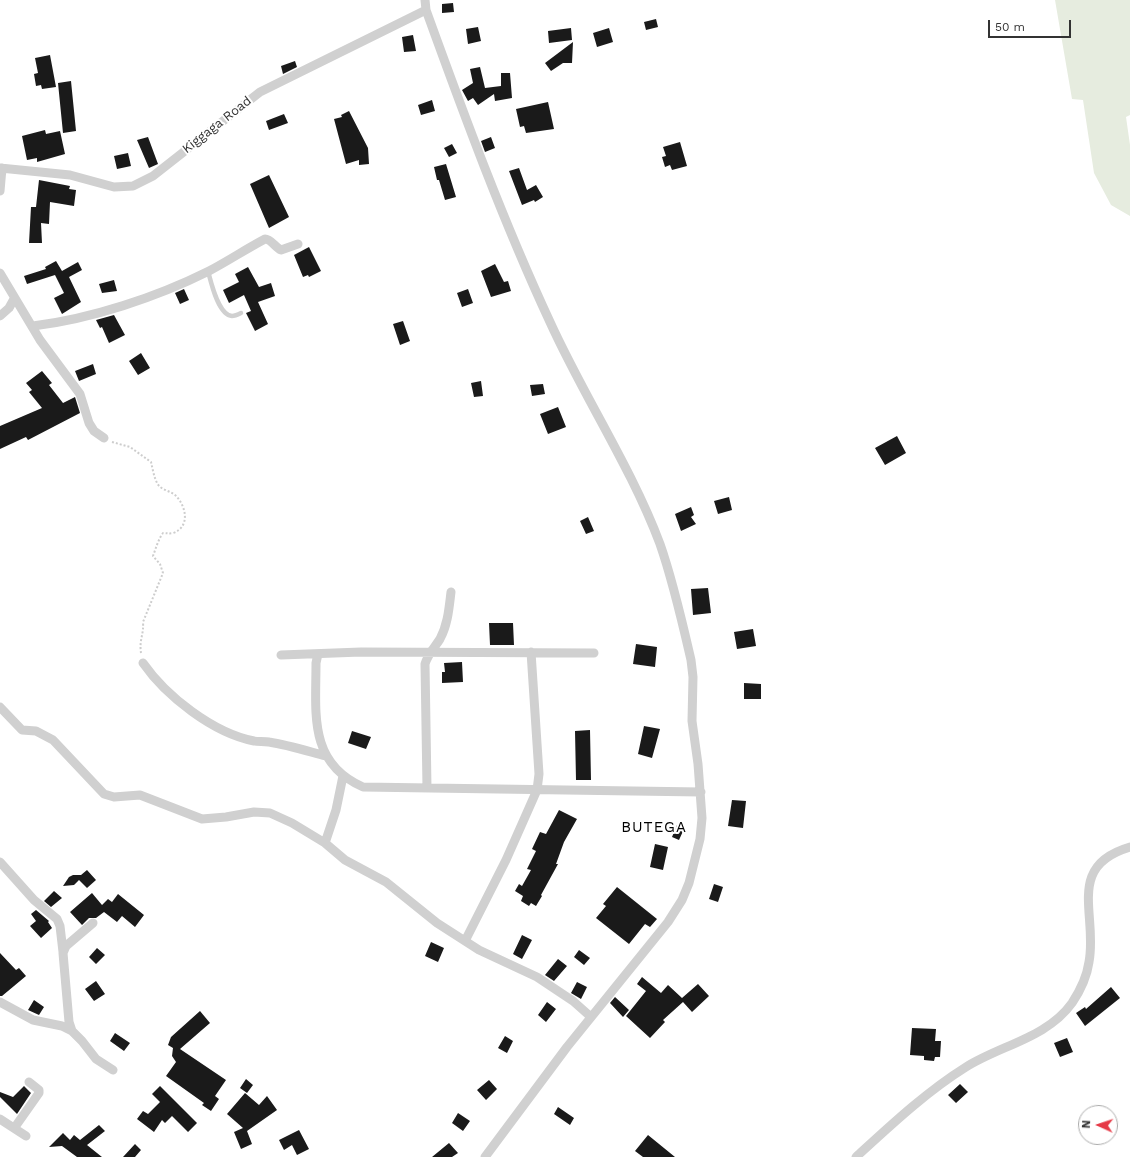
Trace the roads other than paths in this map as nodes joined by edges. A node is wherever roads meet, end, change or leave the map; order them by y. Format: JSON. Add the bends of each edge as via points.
{"nodes":[{"id":1,"x":425,"y":0,"type":"edge"},
{"id":2,"x":426,"y":10,"type":"junction"},
{"id":3,"x":1,"y":168,"type":"edge"},
{"id":4,"x":0,"y":191,"type":"edge"},
{"id":5,"x":298,"y":244,"type":"dead end"},
{"id":6,"x":208,"y":271,"type":"junction"},
{"id":7,"x":0,"y":273,"type":"edge"},
{"id":8,"x":14,"y":299,"type":"junction"},
{"id":9,"x":241,"y":313,"type":"dead end"},
{"id":10,"x":0,"y":316,"type":"edge"},
{"id":11,"x":33,"y":326,"type":"junction"},
{"id":12,"x":104,"y":438,"type":"road end"},
{"id":13,"x":450,"y":592,"type":"dead end"},
{"id":14,"x":431,"y":652,"type":"junction"},
{"id":15,"x":531,"y":652,"type":"junction"},
{"id":16,"x":594,"y":653,"type":"dead end"},
{"id":17,"x":318,"y":654,"type":"junction"},
{"id":18,"x":281,"y":655,"type":"dead end"},
{"id":19,"x":143,"y":663,"type":"road end"},
{"id":20,"x":0,"y":707,"type":"edge"},
{"id":21,"x":326,"y":756,"type":"junction"},
{"id":22,"x":343,"y":776,"type":"junction"},
{"id":23,"x":427,"y":788,"type":"junction"},
{"id":24,"x":537,"y":790,"type":"junction"},
{"id":25,"x":701,"y":792,"type":"junction"},
{"id":26,"x":325,"y":843,"type":"junction"},
{"id":27,"x":1130,"y":846,"type":"edge"},
{"id":28,"x":0,"y":862,"type":"edge"},
{"id":29,"x":93,"y":923,"type":"dead end"},
{"id":30,"x":465,"y":941,"type":"junction"},
{"id":31,"x":63,"y":953,"type":"junction"},
{"id":32,"x":0,"y":1002,"type":"edge"},
{"id":33,"x":591,"y":1017,"type":"junction"},
{"id":34,"x":72,"y":1031,"type":"junction"},
{"id":35,"x":113,"y":1070,"type":"dead end"},
{"id":36,"x":29,"y":1082,"type":"dead end"},
{"id":37,"x":0,"y":1119,"type":"edge"},
{"id":38,"x":15,"y":1127,"type":"junction"},
{"id":39,"x":26,"y":1136,"type":"dead end"},
{"id":40,"x":485,"y":1157,"type":"edge"},
{"id":41,"x":856,"y":1157,"type":"edge"}],
"edges":[{"from":1,"to":2,"type":"street"},
{"from":2,"to":3,"type":"street","name":"Kiggaga Road","via":[[260,92],[152,176],[133,186],[114,187],[70,175]]},
{"from":2,"to":25,"type":"street","via":[[464,115],[546,313],[569,363],[631,480],[660,544],[694,677],[692,721]]},
{"from":3,"to":4,"type":"street"},
{"from":5,"to":6,"type":"street","via":[[282,250],[265,239]]},
{"from":6,"to":9,"type":"lane","via":[[219,303],[226,314],[233,316]]},
{"from":6,"to":11,"type":"street","via":[[120,306],[58,323]]},
{"from":7,"to":8,"type":"street"},
{"from":8,"to":10,"type":"street","via":[[10,308]]},
{"from":8,"to":11,"type":"street"},
{"from":11,"to":12,"type":"street","via":[[40,340],[80,394],[94,431]]},
{"from":13,"to":14,"type":"street","via":[[448,620]]},
{"from":14,"to":15,"type":"street"},
{"from":14,"to":17,"type":"street"},
{"from":14,"to":23,"type":"street","via":[[425,664]]},
{"from":15,"to":16,"type":"street"},
{"from":15,"to":24,"type":"street","via":[[539,774]]},
{"from":17,"to":18,"type":"street"},
{"from":17,"to":21,"type":"street","via":[[317,732]]},
{"from":19,"to":21,"type":"street","via":[[153,678],[204,721],[253,741],[294,747]]},
{"from":20,"to":26,"type":"street","via":[[22,730],[36,731],[53,740],[104,794],[114,797],[140,795],[202,819],[254,812],[270,813]]},
{"from":21,"to":22,"type":"street"},
{"from":22,"to":23,"type":"street","via":[[363,787]]},
{"from":22,"to":26,"type":"street","via":[[336,810]]},
{"from":23,"to":24,"type":"street"},
{"from":24,"to":25,"type":"street"},
{"from":24,"to":30,"type":"street","via":[[506,860]]},
{"from":25,"to":33,"type":"street","via":[[700,839],[693,870],[682,900],[668,922]]},
{"from":26,"to":30,"type":"street","via":[[345,860],[386,882],[437,923]]},
{"from":27,"to":41,"type":"street","via":[[1108,857],[1093,870],[1088,893],[1090,961],[1084,981],[1058,1019],[968,1066],[939,1085]]},
{"from":28,"to":31,"type":"street","via":[[34,900],[57,919]]},
{"from":29,"to":31,"type":"street","via":[[66,946]]},
{"from":30,"to":33,"type":"street","via":[[537,977],[573,1001]]},
{"from":31,"to":34,"type":"street"},
{"from":32,"to":34,"type":"street","via":[[33,1020],[62,1026]]},
{"from":33,"to":40,"type":"street"},
{"from":34,"to":35,"type":"street","via":[[96,1059]]},
{"from":36,"to":38,"type":"street","via":[[39,1090],[39,1093]]},
{"from":37,"to":38,"type":"street"},
{"from":38,"to":39,"type":"street"}]}
